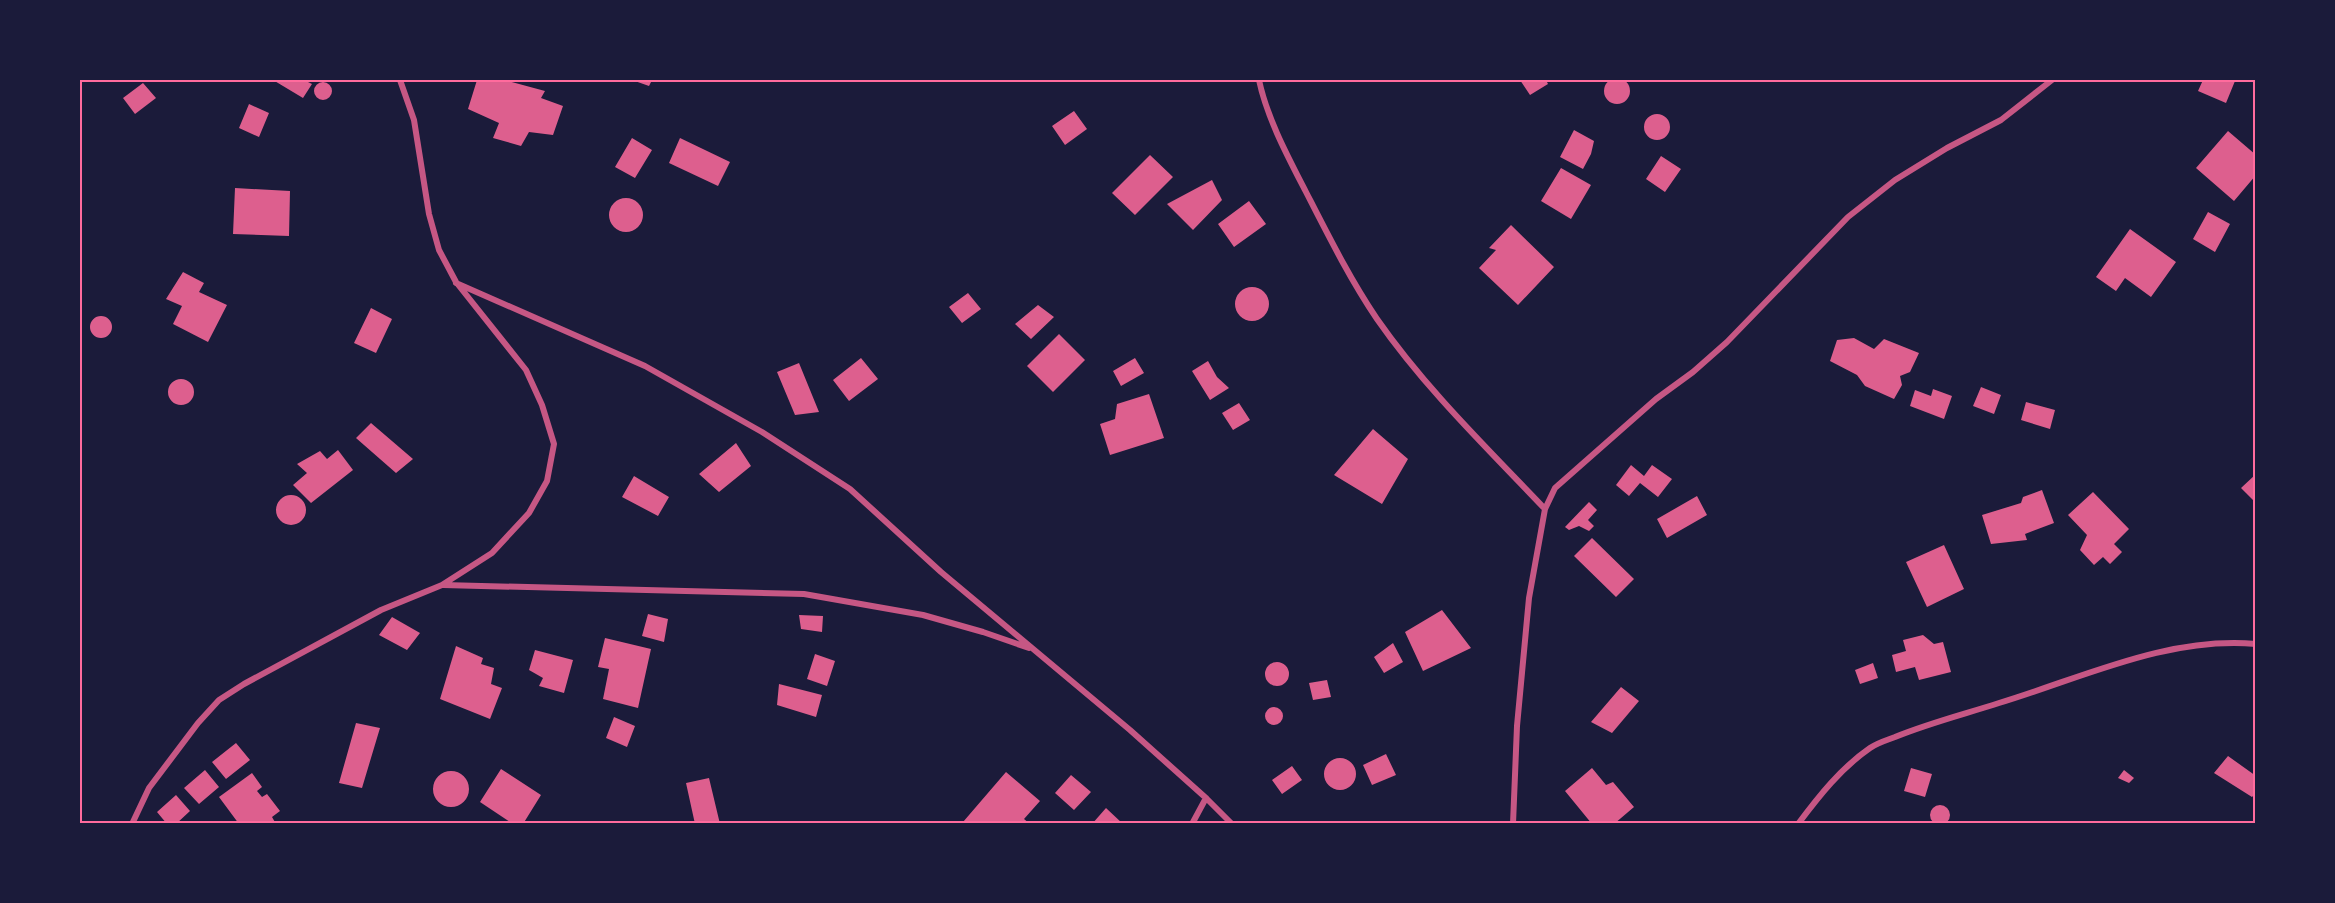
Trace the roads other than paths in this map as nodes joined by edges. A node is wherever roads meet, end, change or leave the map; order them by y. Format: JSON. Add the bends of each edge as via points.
{"nodes":[{"id":1,"x":400,"y":80,"type":"edge"},
{"id":2,"x":1259,"y":80,"type":"edge"},
{"id":3,"x":2052,"y":80,"type":"edge"},
{"id":4,"x":456,"y":282,"type":"junction"},
{"id":5,"x":1545,"y":509,"type":"junction"},
{"id":6,"x":442,"y":585,"type":"junction"},
{"id":7,"x":2256,"y":644,"type":"edge"},
{"id":8,"x":1032,"y":649,"type":"junction"},
{"id":9,"x":1206,"y":798,"type":"junction"},
{"id":10,"x":132,"y":824,"type":"edge"},
{"id":11,"x":1192,"y":824,"type":"edge"},
{"id":12,"x":1232,"y":824,"type":"edge"},
{"id":13,"x":1513,"y":824,"type":"edge"},
{"id":14,"x":1798,"y":824,"type":"edge"}],
"edges":[{"from":1,"to":4,"type":"street","via":[[414,120],[429,214],[439,250]]},
{"from":2,"to":5,"type":"street","via":[[1262,97],[1298,178],[1338,256],[1377,319],[1438,397]]},
{"from":3,"to":5,"type":"street","via":[[2001,120],[1895,180],[1848,217],[1726,342],[1567,476],[1555,488]]},
{"from":4,"to":6,"type":"street","via":[[526,370],[554,444],[547,481],[529,513],[492,553]]},
{"from":4,"to":8,"type":"street","via":[[645,366],[762,432],[850,489]]},
{"from":5,"to":13,"type":"street","via":[[1530,598],[1517,726]]},
{"from":6,"to":8,"type":"street","via":[[804,594],[923,615]]},
{"from":6,"to":10,"type":"street","via":[[381,610],[219,700],[149,788]]},
{"from":7,"to":14,"type":"street","via":[[2185,647],[2126,660],[1911,730],[1872,747],[1854,761],[1825,789]]},
{"from":8,"to":9,"type":"street"},
{"from":9,"to":11,"type":"street"},
{"from":9,"to":12,"type":"street"}]}
